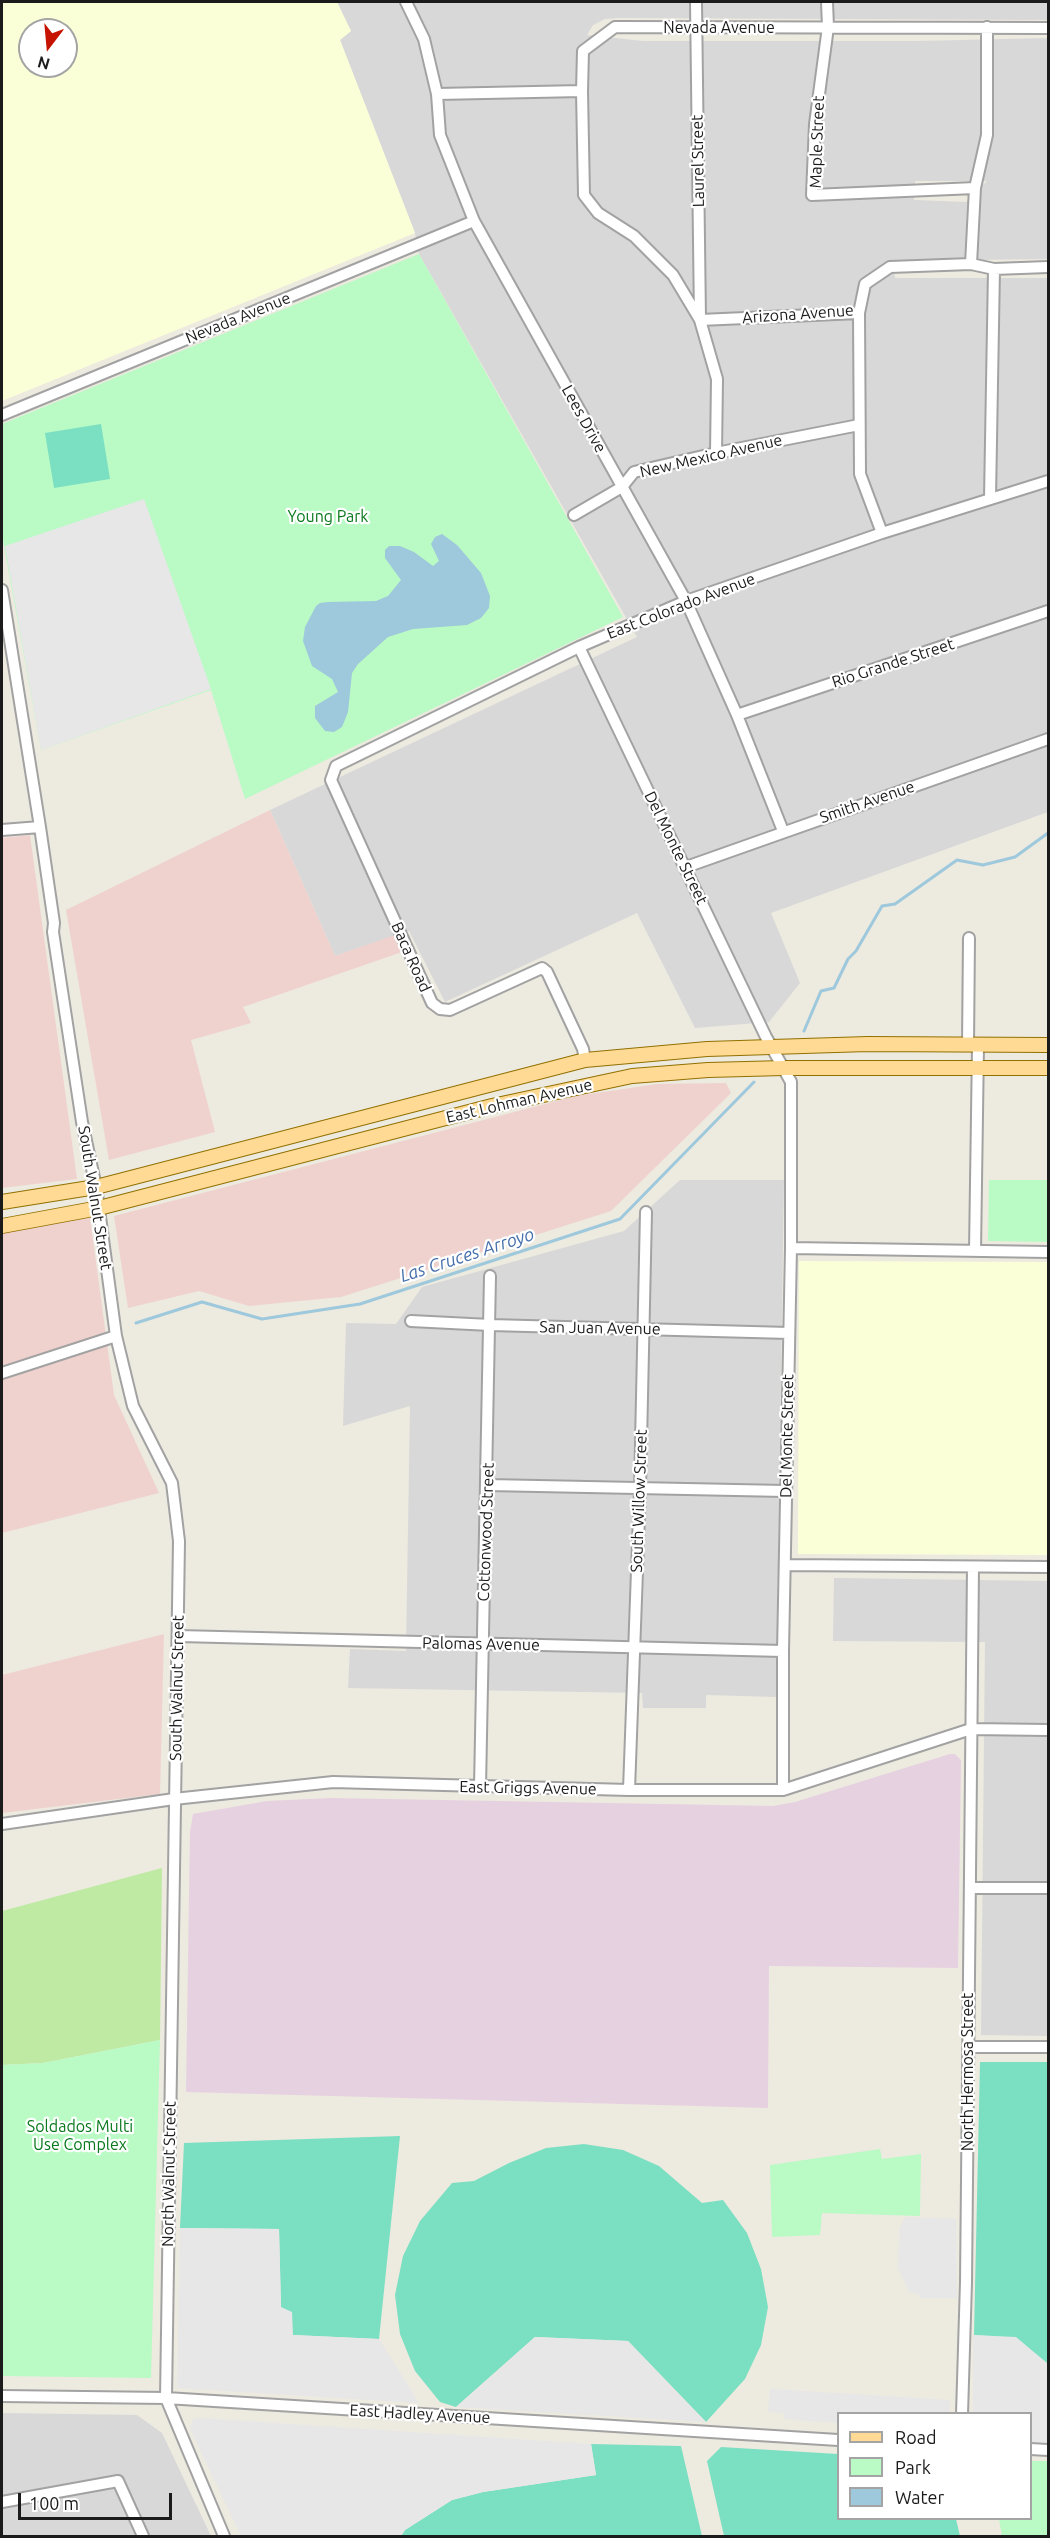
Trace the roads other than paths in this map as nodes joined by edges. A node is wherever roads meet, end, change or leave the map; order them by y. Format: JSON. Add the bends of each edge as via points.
{"nodes":[{"id":1,"x":406,"y":2,"type":"edge"},
{"id":2,"x":696,"y":2,"type":"edge"},
{"id":3,"x":828,"y":2,"type":"edge"},
{"id":4,"x":828,"y":27,"type":"junction"},
{"id":5,"x":987,"y":27,"type":"junction"},
{"id":6,"x":1048,"y":28,"type":"edge"},
{"id":7,"x":696,"y":29,"type":"junction"},
{"id":8,"x":582,"y":91,"type":"junction"},
{"id":9,"x":437,"y":94,"type":"junction"},
{"id":10,"x":975,"y":188,"type":"junction"},
{"id":11,"x":474,"y":221,"type":"junction"},
{"id":12,"x":971,"y":264,"type":"junction"},
{"id":13,"x":1048,"y":267,"type":"edge"},
{"id":14,"x":994,"y":269,"type":"junction"},
{"id":15,"x":859,"y":313,"type":"junction"},
{"id":16,"x":700,"y":320,"type":"junction"},
{"id":17,"x":2,"y":414,"type":"edge"},
{"id":18,"x":859,"y":425,"type":"junction"},
{"id":19,"x":716,"y":453,"type":"junction"},
{"id":20,"x":1048,"y":481,"type":"edge"},
{"id":21,"x":622,"y":487,"type":"junction"},
{"id":22,"x":990,"y":498,"type":"junction"},
{"id":23,"x":574,"y":515,"type":"dead end"},
{"id":24,"x":882,"y":533,"type":"junction"},
{"id":25,"x":2,"y":590,"type":"edge"},
{"id":26,"x":686,"y":601,"type":"junction"},
{"id":27,"x":1048,"y":611,"type":"edge"},
{"id":28,"x":579,"y":647,"type":"junction"},
{"id":29,"x":737,"y":715,"type":"junction"},
{"id":30,"x":1048,"y":739,"type":"edge"},
{"id":31,"x":332,"y":772,"type":"joint"},
{"id":32,"x":40,"y":827,"type":"junction"},
{"id":33,"x":2,"y":830,"type":"edge"},
{"id":34,"x":783,"y":831,"type":"junction"},
{"id":35,"x":686,"y":867,"type":"junction"},
{"id":36,"x":969,"y":938,"type":"dead end"},
{"id":37,"x":973,"y":1045,"type":"junction"},
{"id":38,"x":1048,"y":1045,"type":"edge"},
{"id":39,"x":774,"y":1048,"type":"junction"},
{"id":40,"x":585,"y":1060,"type":"junction"},
{"id":41,"x":977,"y":1067,"type":"junction"},
{"id":42,"x":784,"y":1068,"type":"junction"},
{"id":43,"x":1048,"y":1068,"type":"edge"},
{"id":44,"x":96,"y":1187,"type":"junction"},
{"id":45,"x":2,"y":1202,"type":"edge"},
{"id":46,"x":99,"y":1208,"type":"junction"},
{"id":47,"x":646,"y":1212,"type":"dead end"},
{"id":48,"x":2,"y":1226,"type":"edge"},
{"id":49,"x":791,"y":1248,"type":"junction"},
{"id":50,"x":975,"y":1251,"type":"junction"},
{"id":51,"x":1048,"y":1252,"type":"edge"},
{"id":52,"x":490,"y":1276,"type":"dead end"},
{"id":53,"x":411,"y":1320,"type":"dead end"},
{"id":54,"x":490,"y":1325,"type":"junction"},
{"id":55,"x":643,"y":1328,"type":"junction"},
{"id":56,"x":789,"y":1333,"type":"junction"},
{"id":57,"x":116,"y":1336,"type":"junction"},
{"id":58,"x":2,"y":1373,"type":"edge"},
{"id":59,"x":488,"y":1485,"type":"junction"},
{"id":60,"x":640,"y":1489,"type":"junction"},
{"id":61,"x":786,"y":1491,"type":"junction"},
{"id":62,"x":785,"y":1565,"type":"junction"},
{"id":63,"x":973,"y":1567,"type":"junction"},
{"id":64,"x":1048,"y":1567,"type":"edge"},
{"id":65,"x":179,"y":1636,"type":"junction"},
{"id":66,"x":482,"y":1644,"type":"junction"},
{"id":67,"x":633,"y":1648,"type":"junction"},
{"id":68,"x":783,"y":1651,"type":"junction"},
{"id":69,"x":970,"y":1730,"type":"junction"},
{"id":70,"x":1048,"y":1730,"type":"edge"},
{"id":71,"x":480,"y":1787,"type":"junction"},
{"id":72,"x":630,"y":1790,"type":"junction"},
{"id":73,"x":783,"y":1790,"type":"junction"},
{"id":74,"x":174,"y":1799,"type":"junction"},
{"id":75,"x":2,"y":1824,"type":"edge"},
{"id":76,"x":970,"y":1888,"type":"junction"},
{"id":77,"x":1048,"y":1888,"type":"edge"},
{"id":78,"x":969,"y":2047,"type":"junction"},
{"id":79,"x":1048,"y":2047,"type":"edge"},
{"id":80,"x":2,"y":2396,"type":"edge"},
{"id":81,"x":166,"y":2398,"type":"junction"},
{"id":82,"x":962,"y":2412,"type":"edge"},
{"id":83,"x":837,"y":2440,"type":"edge"},
{"id":84,"x":1032,"y":2449,"type":"edge"},
{"id":85,"x":1048,"y":2450,"type":"edge"},
{"id":86,"x":2,"y":2502,"type":"edge"},
{"id":87,"x":143,"y":2536,"type":"edge"},
{"id":88,"x":224,"y":2536,"type":"edge"}],
"edges":[{"from":1,"to":9,"type":"street","name":"Lees Drive","via":[[424,39]]},
{"from":2,"to":7,"type":"street","name":"Laurel Street"},
{"from":3,"to":4,"type":"street","name":"Maple Street"},
{"from":4,"to":5,"type":"street","name":"Nevada Avenue"},
{"from":4,"to":7,"type":"street","name":"Nevada Avenue"},
{"from":4,"to":10,"type":"street","name":"Maple Street","via":[[814,124],[812,195]]},
{"from":5,"to":6,"type":"street","name":"Nevada Avenue"},
{"from":5,"to":10,"type":"street","via":[[987,135]]},
{"from":7,"to":8,"type":"street","name":"Nevada Avenue","via":[[615,27],[584,51]]},
{"from":7,"to":16,"type":"street","name":"Laurel Street"},
{"from":8,"to":9,"type":"street"},
{"from":8,"to":16,"type":"street","name":"Nevada Avenue","via":[[584,195],[598,213],[634,236],[673,275]]},
{"from":9,"to":11,"type":"street","name":"Lees Drive","via":[[440,135]]},
{"from":10,"to":12,"type":"street"},
{"from":11,"to":17,"type":"street","name":"Nevada Avenue"},
{"from":11,"to":21,"type":"street","name":"Lees Drive"},
{"from":12,"to":14,"type":"street","name":"Arizona Avenue"},
{"from":12,"to":15,"type":"street","name":"Arizona Avenue","via":[[890,267],[865,284]]},
{"from":13,"to":14,"type":"street","name":"Arizona Avenue"},
{"from":14,"to":22,"type":"street"},
{"from":15,"to":16,"type":"street","name":"Arizona Avenue"},
{"from":15,"to":18,"type":"street"},
{"from":16,"to":19,"type":"street","via":[[717,379]]},
{"from":18,"to":19,"type":"street","name":"New Mexico Avenue"},
{"from":18,"to":24,"type":"street","via":[[860,474]]},
{"from":19,"to":21,"type":"street","name":"New Mexico Avenue","via":[[634,472]]},
{"from":20,"to":22,"type":"street","name":"East Colorado Avenue"},
{"from":21,"to":23,"type":"street","name":"New Mexico Avenue"},
{"from":21,"to":26,"type":"street","name":"Lees Drive"},
{"from":22,"to":24,"type":"street","name":"East Colorado Avenue"},
{"from":24,"to":26,"type":"street","name":"East Colorado Avenue"},
{"from":25,"to":32,"type":"street","name":"South Walnut Street"},
{"from":26,"to":28,"type":"street","name":"East Colorado Avenue"},
{"from":26,"to":29,"type":"street","name":"Lees Drive"},
{"from":27,"to":29,"type":"street","name":"Rio Grande Street"},
{"from":28,"to":31,"type":"street","name":"East Colorado Avenue","via":[[336,766]]},
{"from":28,"to":35,"type":"street","name":"Del Monte Street"},
{"from":29,"to":34,"type":"street","name":"Lees Drive"},
{"from":30,"to":34,"type":"street","name":"Smith Avenue"},
{"from":31,"to":40,"type":"street","name":"Baca Road","via":[[331,780],[432,1003],[450,1010],[542,968],[583,1048]]},
{"from":32,"to":33,"type":"street"},
{"from":32,"to":44,"type":"street","name":"South Walnut Street","via":[[53,932]]},
{"from":34,"to":35,"type":"street","name":"Smith Avenue"},
{"from":35,"to":39,"type":"street","name":"Del Monte Street"},
{"from":36,"to":37,"type":"street"},
{"from":37,"to":38,"type":"main road","name":"East Lohman Avenue"},
{"from":37,"to":39,"type":"main road","name":"East Lohman Avenue"},
{"from":37,"to":41,"type":"street"},
{"from":39,"to":40,"type":"main road","name":"East Lohman Avenue","via":[[707,1049]]},
{"from":39,"to":42,"type":"street","name":"Del Monte Street"},
{"from":40,"to":44,"type":"main road","name":"East Lohman Avenue"},
{"from":41,"to":42,"type":"main road","name":"East Lohman Avenue"},
{"from":41,"to":43,"type":"main road","name":"East Lohman Avenue"},
{"from":41,"to":50,"type":"street"},
{"from":42,"to":46,"type":"main road","name":"East Lohman Avenue","via":[[632,1076],[564,1089]]},
{"from":42,"to":49,"type":"street","name":"Del Monte Street","via":[[791,1082]]},
{"from":44,"to":45,"type":"main road","name":"East Lohman Avenue"},
{"from":44,"to":46,"type":"street","name":"South Walnut Street"},
{"from":46,"to":48,"type":"main road","name":"East Lohman Avenue"},
{"from":46,"to":57,"type":"street","name":"South Walnut Street"},
{"from":47,"to":55,"type":"street","name":"South Willow Street"},
{"from":49,"to":50,"type":"street"},
{"from":49,"to":56,"type":"street","name":"Del Monte Street"},
{"from":50,"to":51,"type":"street"},
{"from":52,"to":54,"type":"street","name":"Cottonwood Street"},
{"from":53,"to":54,"type":"street","name":"San Juan Avenue"},
{"from":54,"to":55,"type":"street","name":"San Juan Avenue"},
{"from":54,"to":59,"type":"street","name":"Cottonwood Street"},
{"from":55,"to":56,"type":"street","name":"San Juan Avenue"},
{"from":55,"to":60,"type":"street","name":"South Willow Street"},
{"from":56,"to":61,"type":"street","name":"Del Monte Street"},
{"from":57,"to":58,"type":"street"},
{"from":57,"to":65,"type":"street","name":"South Walnut Street","via":[[133,1406],[172,1483],[179,1541]]},
{"from":59,"to":60,"type":"street"},
{"from":59,"to":66,"type":"street","name":"Cottonwood Street"},
{"from":60,"to":61,"type":"street"},
{"from":60,"to":67,"type":"street","name":"South Willow Street"},
{"from":61,"to":62,"type":"street","name":"Del Monte Street"},
{"from":62,"to":63,"type":"street"},
{"from":62,"to":68,"type":"street","name":"Del Monte Street"},
{"from":63,"to":64,"type":"street"},
{"from":63,"to":69,"type":"street","name":"North Hermosa Street"},
{"from":65,"to":66,"type":"street","name":"Palomas Avenue"},
{"from":65,"to":74,"type":"street","name":"South Walnut Street"},
{"from":66,"to":67,"type":"street","name":"Palomas Avenue"},
{"from":66,"to":71,"type":"street","name":"Cottonwood Street"},
{"from":67,"to":68,"type":"street","name":"Palomas Avenue"},
{"from":67,"to":72,"type":"street","name":"South Willow Street"},
{"from":68,"to":73,"type":"street","name":"Del Monte Street"},
{"from":69,"to":70,"type":"street","name":"East Griggs Avenue"},
{"from":69,"to":73,"type":"street","name":"East Griggs Avenue"},
{"from":69,"to":76,"type":"street","name":"North Hermosa Street"},
{"from":71,"to":72,"type":"street","name":"East Griggs Avenue"},
{"from":71,"to":74,"type":"street","name":"East Griggs Avenue","via":[[333,1782]]},
{"from":72,"to":73,"type":"street","name":"East Griggs Avenue"},
{"from":74,"to":75,"type":"street","name":"East Griggs Avenue"},
{"from":74,"to":81,"type":"street","name":"North Walnut Street"},
{"from":76,"to":77,"type":"street"},
{"from":76,"to":78,"type":"street","name":"North Hermosa Street"},
{"from":78,"to":79,"type":"street"},
{"from":78,"to":82,"type":"street","name":"North Hermosa Street"},
{"from":80,"to":81,"type":"street","name":"East Hadley Avenue"},
{"from":81,"to":83,"type":"street","name":"East Hadley Avenue"},
{"from":81,"to":88,"type":"street","name":"North Walnut Street"},
{"from":84,"to":85,"type":"street"},
{"from":86,"to":87,"type":"street","via":[[118,2481]]}]}
